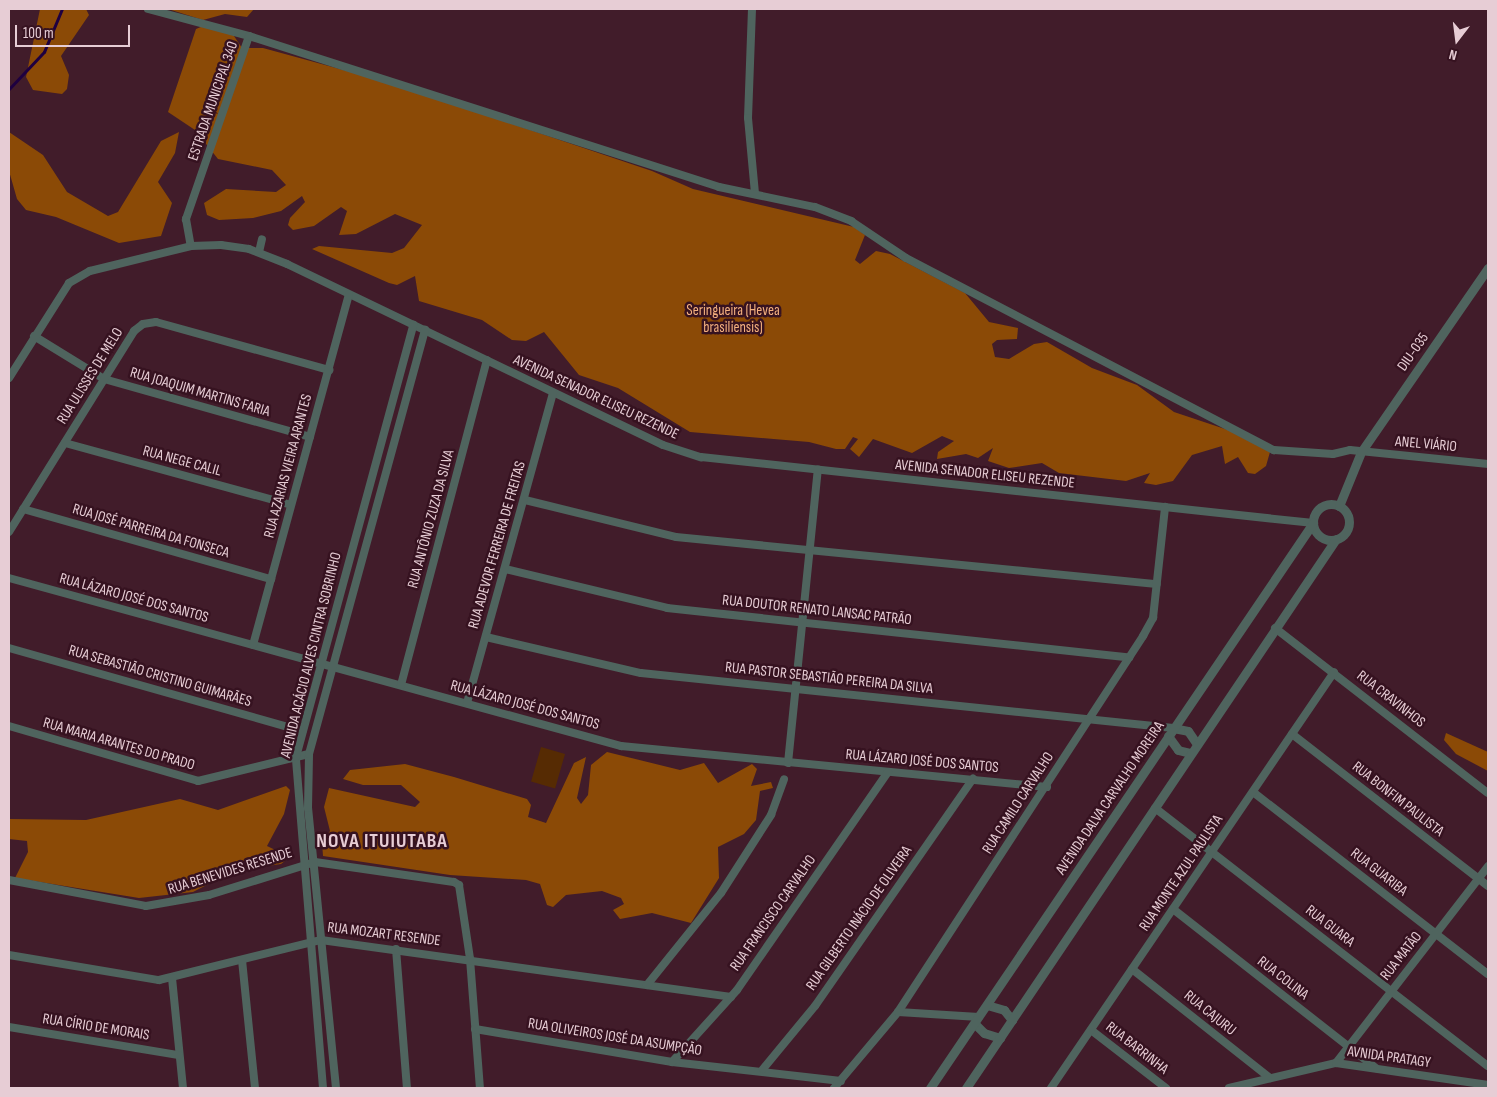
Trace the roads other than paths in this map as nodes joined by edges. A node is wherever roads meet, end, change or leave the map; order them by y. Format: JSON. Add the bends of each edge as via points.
{"nodes":[{"id":1,"x":148,"y":9,"type":"edge"},
{"id":2,"x":752,"y":9,"type":"edge"},
{"id":3,"x":249,"y":36,"type":"junction"},
{"id":4,"x":754,"y":193,"type":"junction"},
{"id":5,"x":262,"y":239,"type":"dead end"},
{"id":6,"x":191,"y":246,"type":"junction"},
{"id":7,"x":259,"y":252,"type":"junction"},
{"id":8,"x":1488,"y":268,"type":"edge"},
{"id":9,"x":349,"y":294,"type":"junction"},
{"id":10,"x":414,"y":325,"type":"junction"},
{"id":11,"x":425,"y":330,"type":"junction"},
{"id":12,"x":34,"y":336,"type":"junction"},
{"id":13,"x":487,"y":360,"type":"junction"},
{"id":14,"x":328,"y":370,"type":"junction"},
{"id":15,"x":9,"y":378,"type":"edge"},
{"id":16,"x":104,"y":379,"type":"junction"},
{"id":17,"x":553,"y":393,"type":"junction"},
{"id":18,"x":310,"y":437,"type":"junction"},
{"id":19,"x":64,"y":443,"type":"junction"},
{"id":20,"x":1361,"y":452,"type":"junction"},
{"id":21,"x":1488,"y":464,"type":"edge"},
{"id":22,"x":818,"y":470,"type":"junction"},
{"id":23,"x":525,"y":500,"type":"junction"},
{"id":24,"x":292,"y":505,"type":"junction"},
{"id":25,"x":1339,"y":506,"type":"junction"},
{"id":26,"x":1165,"y":507,"type":"junction"},
{"id":27,"x":23,"y":509,"type":"junction"},
{"id":28,"x":1313,"y":523,"type":"junction"},
{"id":29,"x":9,"y":532,"type":"edge"},
{"id":30,"x":1336,"y":539,"type":"junction"},
{"id":31,"x":811,"y":549,"type":"junction"},
{"id":32,"x":505,"y":569,"type":"junction"},
{"id":33,"x":9,"y":578,"type":"edge"},
{"id":34,"x":271,"y":579,"type":"junction"},
{"id":35,"x":1157,"y":584,"type":"junction"},
{"id":36,"x":802,"y":622,"type":"junction"},
{"id":37,"x":1275,"y":628,"type":"junction"},
{"id":38,"x":486,"y":637,"type":"junction"},
{"id":39,"x":253,"y":645,"type":"junction"},
{"id":40,"x":9,"y":648,"type":"edge"},
{"id":41,"x":1129,"y":657,"type":"junction"},
{"id":42,"x":321,"y":664,"type":"junction"},
{"id":43,"x":333,"y":667,"type":"junction"},
{"id":44,"x":1334,"y":672,"type":"junction"},
{"id":45,"x":401,"y":685,"type":"junction"},
{"id":46,"x":795,"y":688,"type":"junction"},
{"id":47,"x":467,"y":704,"type":"junction"},
{"id":48,"x":1088,"y":718,"type":"junction"},
{"id":49,"x":9,"y":726,"type":"edge"},
{"id":50,"x":303,"y":731,"type":"junction"},
{"id":51,"x":1170,"y":732,"type":"junction"},
{"id":52,"x":1292,"y":734,"type":"junction"},
{"id":53,"x":1196,"y":743,"type":"junction"},
{"id":54,"x":1190,"y":753,"type":"junction"},
{"id":55,"x":309,"y":754,"type":"junction"},
{"id":56,"x":296,"y":757,"type":"junction"},
{"id":57,"x":788,"y":763,"type":"junction"},
{"id":58,"x":888,"y":772,"type":"junction"},
{"id":59,"x":784,"y":779,"type":"dead end"},
{"id":60,"x":973,"y":779,"type":"junction"},
{"id":61,"x":1047,"y":787,"type":"junction"},
{"id":62,"x":1253,"y":792,"type":"junction"},
{"id":63,"x":1488,"y":793,"type":"edge"},
{"id":64,"x":1155,"y":808,"type":"junction"},
{"id":65,"x":1212,"y":852,"type":"junction"},
{"id":66,"x":315,"y":862,"type":"junction"},
{"id":67,"x":303,"y":864,"type":"junction"},
{"id":68,"x":1488,"y":866,"type":"edge"},
{"id":69,"x":1478,"y":878,"type":"junction"},
{"id":70,"x":9,"y":880,"type":"edge"},
{"id":71,"x":1488,"y":886,"type":"edge"},
{"id":72,"x":1173,"y":909,"type":"junction"},
{"id":73,"x":1436,"y":934,"type":"junction"},
{"id":74,"x":321,"y":940,"type":"junction"},
{"id":75,"x":310,"y":941,"type":"junction"},
{"id":76,"x":396,"y":949,"type":"junction"},
{"id":77,"x":9,"y":954,"type":"edge"},
{"id":78,"x":470,"y":959,"type":"junction"},
{"id":79,"x":242,"y":960,"type":"junction"},
{"id":80,"x":1132,"y":969,"type":"junction"},
{"id":81,"x":1488,"y":974,"type":"edge"},
{"id":82,"x":172,"y":978,"type":"junction"},
{"id":83,"x":647,"y":985,"type":"junction"},
{"id":84,"x":1391,"y":991,"type":"junction"},
{"id":85,"x":731,"y":997,"type":"junction"},
{"id":86,"x":987,"y":1005,"type":"junction"},
{"id":87,"x":898,"y":1012,"type":"junction"},
{"id":88,"x":1012,"y":1020,"type":"junction"},
{"id":89,"x":977,"y":1021,"type":"junction"},
{"id":90,"x":9,"y":1027,"type":"edge"},
{"id":91,"x":475,"y":1029,"type":"junction"},
{"id":92,"x":1091,"y":1030,"type":"junction"},
{"id":93,"x":1000,"y":1038,"type":"junction"},
{"id":94,"x":1349,"y":1046,"type":"junction"},
{"id":95,"x":179,"y":1055,"type":"junction"},
{"id":96,"x":672,"y":1062,"type":"junction"},
{"id":97,"x":1336,"y":1063,"type":"junction"},
{"id":98,"x":1488,"y":1066,"type":"edge"},
{"id":99,"x":1376,"y":1068,"type":"junction"},
{"id":100,"x":763,"y":1069,"type":"junction"},
{"id":101,"x":1270,"y":1078,"type":"junction"},
{"id":102,"x":841,"y":1081,"type":"junction"},
{"id":103,"x":1488,"y":1085,"type":"edge"},
{"id":104,"x":183,"y":1088,"type":"edge"},
{"id":105,"x":255,"y":1088,"type":"edge"},
{"id":106,"x":323,"y":1088,"type":"edge"},
{"id":107,"x":336,"y":1088,"type":"edge"},
{"id":108,"x":408,"y":1088,"type":"edge"},
{"id":109,"x":480,"y":1088,"type":"edge"},
{"id":110,"x":834,"y":1088,"type":"edge"},
{"id":111,"x":930,"y":1088,"type":"edge"},
{"id":112,"x":966,"y":1088,"type":"edge"},
{"id":113,"x":1051,"y":1088,"type":"edge"},
{"id":114,"x":1166,"y":1088,"type":"edge"},
{"id":115,"x":1229,"y":1088,"type":"edge"}],
"edges":[{"from":1,"to":3,"type":"street","name":"ESTRADA MUNICIPAL 340"},
{"from":2,"to":4,"type":"street","via":[[748,118]]},
{"from":3,"to":4,"type":"street","name":"ANEL VIÁRIO","via":[[719,187]]},
{"from":3,"to":6,"type":"street","name":"ESTRADA MUNICIPAL 340","via":[[186,219]]},
{"from":4,"to":20,"type":"street","name":"ANEL VIÁRIO","via":[[815,207],[851,221],[906,258],[1258,444],[1302,453]]},
{"from":5,"to":7,"type":"street"},
{"from":6,"to":7,"type":"street","name":"AVENIDA SENADOR ELISEU REZENDE","via":[[221,245]]},
{"from":6,"to":12,"type":"street","name":"AVENIDA SENADOR ELISEU REZENDE","via":[[90,271],[69,283]]},
{"from":7,"to":9,"type":"street","name":"AVENIDA SENADOR ELISEU REZENDE"},
{"from":8,"to":20,"type":"street","name":"DIU-035"},
{"from":9,"to":10,"type":"street","name":"AVENIDA SENADOR ELISEU REZENDE"},
{"from":9,"to":14,"type":"street","name":"RUA AZARIAS VIEIRA ARANTES"},
{"from":10,"to":11,"type":"street","name":"AVENIDA SENADOR ELISEU REZENDE"},
{"from":10,"to":42,"type":"street","name":"AVENIDA ACÁCIO ALVES CINTRA SOBRINHO"},
{"from":11,"to":13,"type":"street","name":"AVENIDA SENADOR ELISEU REZENDE"},
{"from":11,"to":43,"type":"street","name":"AVENIDA ACÁCIO ALVES CINTRA SOBRINHO"},
{"from":12,"to":15,"type":"street","name":"AVENIDA SENADOR ELISEU REZENDE"},
{"from":12,"to":16,"type":"street","name":"RUA JOAQUIM MARTINS FARIA"},
{"from":13,"to":17,"type":"street","name":"AVENIDA SENADOR ELISEU REZENDE"},
{"from":13,"to":45,"type":"street","name":"RUA ANTÔNIO ZUZA DA SILVA"},
{"from":14,"to":16,"type":"street","name":"RUA ULISSES DE MELO","via":[[156,322],[134,331]]},
{"from":14,"to":18,"type":"street","name":"RUA AZARIAS VIEIRA ARANTES"},
{"from":16,"to":18,"type":"street","name":"RUA JOAQUIM MARTINS FARIA"},
{"from":16,"to":19,"type":"street","name":"RUA ULISSES DE MELO"},
{"from":17,"to":22,"type":"street","name":"AVENIDA SENADOR ELISEU REZENDE","via":[[678,451]]},
{"from":17,"to":23,"type":"street","name":"RUA ADEVOR FERREIRA DE FREITAS"},
{"from":18,"to":24,"type":"street","name":"RUA AZARIAS VIEIRA ARANTES"},
{"from":19,"to":24,"type":"street","name":"RUA NEGE CALIL"},
{"from":19,"to":27,"type":"street","name":"RUA ULISSES DE MELO"},
{"from":20,"to":21,"type":"street","name":"ANEL VIÁRIO"},
{"from":20,"to":25,"type":"street"},
{"from":22,"to":26,"type":"street","name":"AVENIDA SENADOR ELISEU REZENDE"},
{"from":22,"to":31,"type":"street"},
{"from":23,"to":31,"type":"street","via":[[676,537]]},
{"from":23,"to":32,"type":"street","name":"RUA ADEVOR FERREIRA DE FREITAS"},
{"from":24,"to":34,"type":"street","name":"RUA AZARIAS VIEIRA ARANTES"},
{"from":25,"to":28,"type":"street","name":"AVENIDA DALVA CARVALHO MOREIRA","via":[[1321,507]]},
{"from":25,"to":30,"type":"street","via":[[1349,525]]},
{"from":26,"to":28,"type":"street","name":"AVENIDA SENADOR ELISEU REZENDE"},
{"from":26,"to":35,"type":"street","name":"RUA CAMILO CARVALHO"},
{"from":27,"to":29,"type":"street","name":"RUA ULISSES DE MELO"},
{"from":27,"to":34,"type":"street","name":"RUA JOSÉ PARREIRA DA FONSECA"},
{"from":28,"to":30,"type":"street","via":[[1323,538]]},
{"from":28,"to":51,"type":"street","name":"AVENIDA DALVA CARVALHO MOREIRA"},
{"from":30,"to":37,"type":"street"},
{"from":31,"to":35,"type":"street"},
{"from":31,"to":36,"type":"street"},
{"from":32,"to":36,"type":"street","name":"RUA DOUTOR RENATO LANSAC PATRÃO","via":[[667,608]]},
{"from":32,"to":38,"type":"street","name":"RUA ADEVOR FERREIRA DE FREITAS"},
{"from":33,"to":39,"type":"street","name":"RUA LÁZARO JOSÉ DOS SANTOS"},
{"from":34,"to":39,"type":"street","name":"RUA AZARIAS VIEIRA ARANTES"},
{"from":35,"to":41,"type":"street","name":"RUA CAMILO CARVALHO","via":[[1153,618]]},
{"from":36,"to":41,"type":"street","name":"RUA DOUTOR RENATO LANSAC PATRÃO"},
{"from":36,"to":46,"type":"street"},
{"from":37,"to":44,"type":"street","name":"RUA CRAVINHOS"},
{"from":37,"to":53,"type":"street"},
{"from":38,"to":46,"type":"street","name":"RUA PASTOR SEBASTIÃO PEREIRA DA SILVA","via":[[641,673]]},
{"from":38,"to":47,"type":"street","name":"RUA ADEVOR FERREIRA DE FREITAS"},
{"from":39,"to":42,"type":"street","name":"RUA LÁZARO JOSÉ DOS SANTOS"},
{"from":40,"to":50,"type":"street","name":"RUA SEBASTIÃO CRISTINO GUIMARÃES"},
{"from":41,"to":48,"type":"street","name":"RUA CAMILO CARVALHO"},
{"from":42,"to":43,"type":"street","name":"RUA LÁZARO JOSÉ DOS SANTOS"},
{"from":42,"to":50,"type":"street","name":"AVENIDA ACÁCIO ALVES CINTRA SOBRINHO"},
{"from":43,"to":45,"type":"street","name":"RUA LÁZARO JOSÉ DOS SANTOS"},
{"from":43,"to":55,"type":"street","name":"AVENIDA ACÁCIO ALVES CINTRA SOBRINHO"},
{"from":44,"to":52,"type":"street","name":"RUA MONTE AZUL PAULISTA"},
{"from":44,"to":63,"type":"street","name":"RUA CRAVINHOS"},
{"from":45,"to":47,"type":"street","name":"RUA LÁZARO JOSÉ DOS SANTOS"},
{"from":46,"to":48,"type":"street","name":"RUA PASTOR SEBASTIÃO PEREIRA DA SILVA"},
{"from":46,"to":57,"type":"street"},
{"from":47,"to":57,"type":"street","name":"RUA LÁZARO JOSÉ DOS SANTOS","via":[[621,746]]},
{"from":48,"to":51,"type":"street","name":"RUA PASTOR SEBASTIÃO PEREIRA DA SILVA"},
{"from":48,"to":61,"type":"street","name":"RUA CAMILO CARVALHO"},
{"from":49,"to":56,"type":"street","name":"RUA MARIA ARANTES DO PRADO","via":[[198,781]]},
{"from":50,"to":56,"type":"street","name":"AVENIDA ACÁCIO ALVES CINTRA SOBRINHO"},
{"from":51,"to":53,"type":"street","via":[[1188,730]]},
{"from":51,"to":54,"type":"street","via":[[1178,750]]},
{"from":51,"to":86,"type":"street","name":"AVENIDA DALVA CARVALHO MOREIRA"},
{"from":52,"to":62,"type":"street","name":"RUA MONTE AZUL PAULISTA"},
{"from":52,"to":69,"type":"street","name":"RUA BONFIM PAULISTA"},
{"from":53,"to":54,"type":"street"},
{"from":54,"to":64,"type":"street"},
{"from":55,"to":56,"type":"street","name":"RUA MARIA ARANTES DO PRADO"},
{"from":55,"to":66,"type":"street","name":"AVENIDA ACÁCIO ALVES CINTRA SOBRINHO"},
{"from":56,"to":67,"type":"street","name":"AVENIDA ACÁCIO ALVES CINTRA SOBRINHO"},
{"from":57,"to":58,"type":"street","name":"RUA LÁZARO JOSÉ DOS SANTOS"},
{"from":58,"to":60,"type":"street","name":"RUA LÁZARO JOSÉ DOS SANTOS"},
{"from":58,"to":85,"type":"street","name":"RUA FRANCISCO CARVALHO"},
{"from":59,"to":83,"type":"street","via":[[771,815],[721,892]]},
{"from":60,"to":61,"type":"street","name":"RUA LÁZARO JOSÉ DOS SANTOS"},
{"from":60,"to":100,"type":"street","name":"RUA GILBERTO INÁCIO DE OLIVEIRA","via":[[815,1006]]},
{"from":61,"to":87,"type":"street","name":"RUA CAMILO CARVALHO"},
{"from":62,"to":65,"type":"street","name":"RUA MONTE AZUL PAULISTA"},
{"from":62,"to":73,"type":"street","name":"RUA GUARIBA"},
{"from":64,"to":65,"type":"street","name":"RUA GUARA"},
{"from":64,"to":88,"type":"street"},
{"from":65,"to":72,"type":"street","name":"RUA MONTE AZUL PAULISTA"},
{"from":65,"to":84,"type":"street","name":"RUA GUARA"},
{"from":66,"to":67,"type":"street","name":"RUA BENEVIDES RESENDE"},
{"from":66,"to":74,"type":"street","name":"AVENIDA ACÁCIO ALVES CINTRA SOBRINHO"},
{"from":66,"to":78,"type":"street","name":"RUA BENEVIDES RESENDE","via":[[459,885]]},
{"from":67,"to":70,"type":"street","name":"RUA BENEVIDES RESENDE","via":[[168,905],[146,906]]},
{"from":67,"to":75,"type":"street","name":"AVENIDA ACÁCIO ALVES CINTRA SOBRINHO"},
{"from":68,"to":69,"type":"street","name":"RUA MATÃO"},
{"from":69,"to":71,"type":"street","name":"RUA BONFIM PAULISTA"},
{"from":69,"to":73,"type":"street","name":"RUA MATÃO"},
{"from":72,"to":80,"type":"street","name":"RUA MONTE AZUL PAULISTA"},
{"from":72,"to":94,"type":"street","name":"RUA COLINA"},
{"from":73,"to":81,"type":"street","name":"RUA GUARIBA"},
{"from":73,"to":84,"type":"street","name":"RUA MATÃO"},
{"from":74,"to":75,"type":"street","name":"RUA MOZART RESENDE"},
{"from":74,"to":76,"type":"street","name":"RUA MOZART RESENDE"},
{"from":74,"to":107,"type":"street","name":"AVENIDA ACÁCIO ALVES CINTRA SOBRINHO"},
{"from":75,"to":79,"type":"street","name":"RUA MOZART RESENDE"},
{"from":75,"to":106,"type":"street","name":"AVENIDA ACÁCIO ALVES CINTRA SOBRINHO"},
{"from":76,"to":78,"type":"street","name":"RUA MOZART RESENDE"},
{"from":76,"to":108,"type":"street"},
{"from":77,"to":82,"type":"street","name":"RUA MOZART RESENDE","via":[[159,980]]},
{"from":78,"to":83,"type":"street","name":"RUA MOZART RESENDE"},
{"from":78,"to":91,"type":"street"},
{"from":79,"to":82,"type":"street","name":"RUA MOZART RESENDE"},
{"from":79,"to":105,"type":"street"},
{"from":80,"to":92,"type":"street","name":"RUA MONTE AZUL PAULISTA"},
{"from":80,"to":101,"type":"street","name":"RUA CAJURU"},
{"from":82,"to":95,"type":"street"},
{"from":83,"to":85,"type":"street","name":"RUA MOZART RESENDE"},
{"from":84,"to":94,"type":"street","name":"RUA MATÃO"},
{"from":84,"to":98,"type":"street","name":"RUA GUARA"},
{"from":85,"to":96,"type":"street","name":"RUA FRANCISCO CARVALHO"},
{"from":86,"to":88,"type":"street","via":[[1004,1010]]},
{"from":86,"to":89,"type":"street","name":"AVENIDA DALVA CARVALHO MOREIRA"},
{"from":87,"to":89,"type":"street"},
{"from":87,"to":102,"type":"street","name":"RUA CAMILO CARVALHO"},
{"from":88,"to":93,"type":"street"},
{"from":89,"to":93,"type":"street","via":[[984,1033]]},
{"from":89,"to":111,"type":"street","name":"AVENIDA DALVA CARVALHO MOREIRA"},
{"from":90,"to":95,"type":"street","name":"RUA CÍRIO DE MORAIS"},
{"from":91,"to":96,"type":"street","name":"RUA OLIVEIROS JOSÉ DA ASUMPÇÃO"},
{"from":91,"to":109,"type":"street"},
{"from":92,"to":113,"type":"street","name":"RUA MONTE AZUL PAULISTA"},
{"from":92,"to":114,"type":"street","name":"RUA BARRINHA"},
{"from":93,"to":112,"type":"street"},
{"from":94,"to":97,"type":"street","name":"RUA MATÃO"},
{"from":94,"to":99,"type":"street","name":"RUA COLINA"},
{"from":95,"to":104,"type":"street"},
{"from":96,"to":100,"type":"street","name":"RUA OLIVEIROS JOSÉ DA ASUMPÇÃO"},
{"from":97,"to":99,"type":"street","name":"AVNIDA PRATAGY"},
{"from":97,"to":101,"type":"street","name":"AVNIDA PRATAGY"},
{"from":99,"to":103,"type":"street","name":"AVNIDA PRATAGY"},
{"from":100,"to":102,"type":"street","name":"RUA OLIVEIROS JOSÉ DA ASUMPÇÃO"},
{"from":101,"to":115,"type":"street","name":"AVNIDA PRATAGY"},
{"from":102,"to":110,"type":"street","name":"RUA CAMILO CARVALHO"}]}
